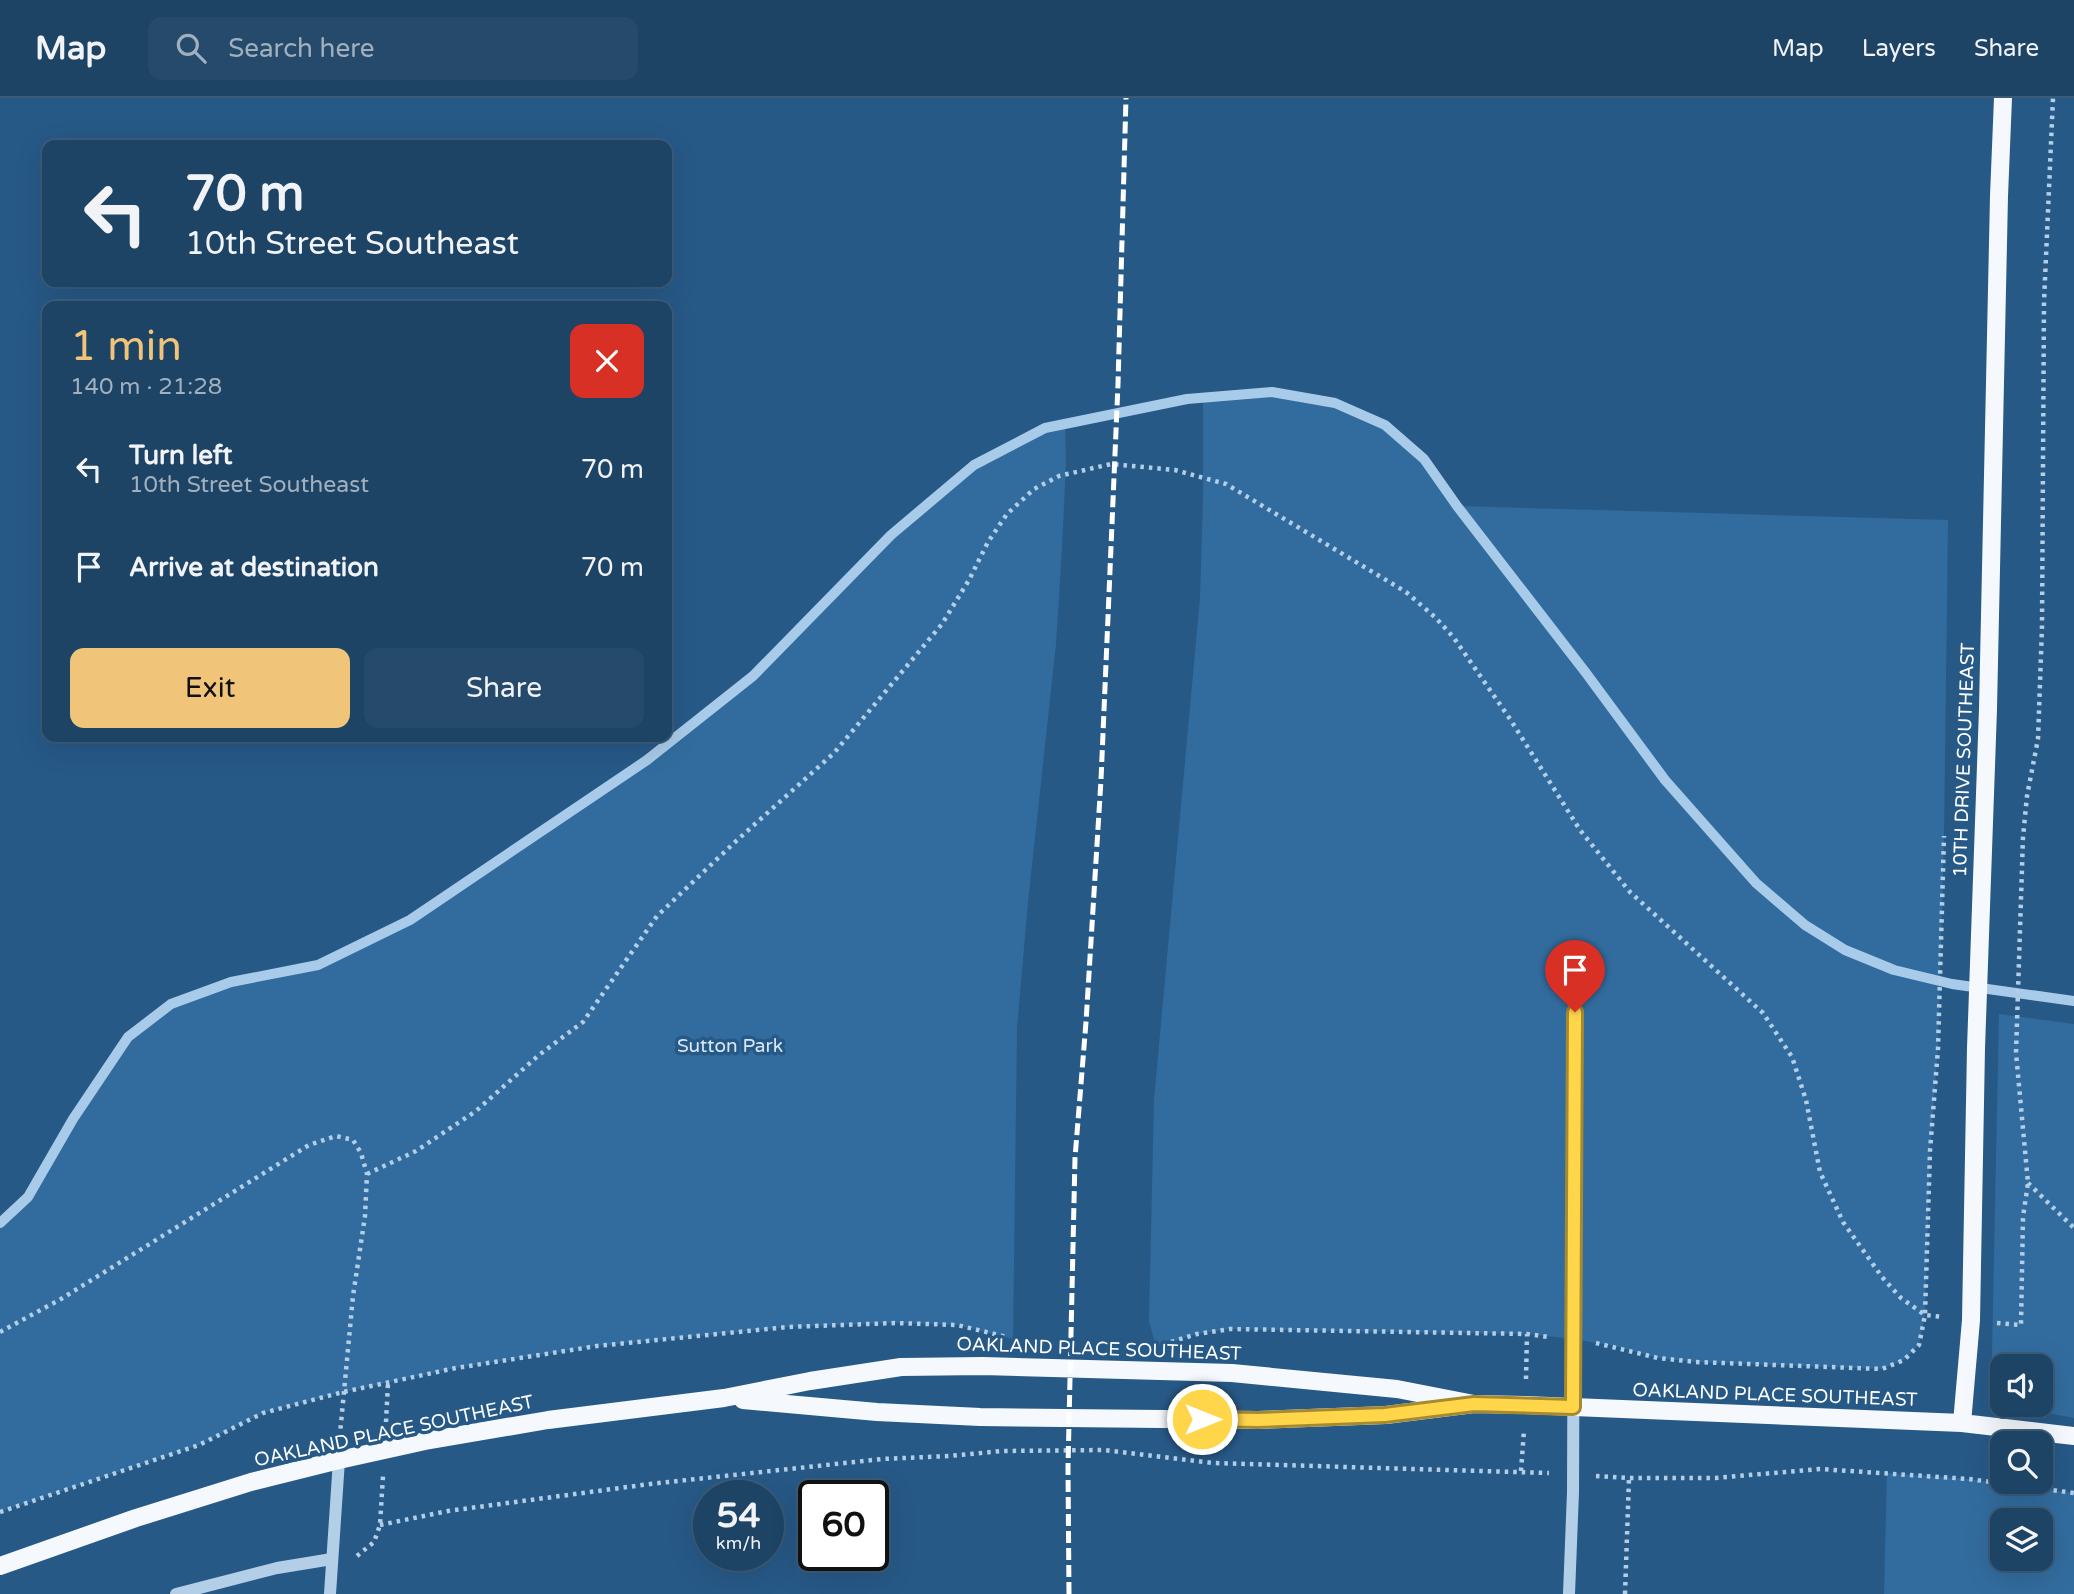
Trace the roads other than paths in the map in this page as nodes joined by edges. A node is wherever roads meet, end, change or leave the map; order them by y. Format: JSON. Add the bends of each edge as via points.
{"nodes":[{"id":1,"x":2003,"y":98,"type":"edge"},
{"id":2,"x":1576,"y":957,"type":"dead end"},
{"id":3,"x":724,"y":1398,"type":"junction"},
{"id":4,"x":1474,"y":1404,"type":"junction"},
{"id":5,"x":1573,"y":1407,"type":"junction"},
{"id":6,"x":1962,"y":1423,"type":"junction"},
{"id":7,"x":2074,"y":1436,"type":"edge"},
{"id":8,"x":339,"y":1460,"type":"junction"},
{"id":9,"x":332,"y":1559,"type":"junction"},
{"id":10,"x":0,"y":1566,"type":"edge"},
{"id":11,"x":176,"y":1594,"type":"edge"},
{"id":12,"x":330,"y":1594,"type":"edge"},
{"id":13,"x":1569,"y":1594,"type":"edge"}],
"edges":[{"from":1,"to":6,"type":"main road","name":"10TH DRIVE SOUTHEAST","via":[[1970,1320]]},
{"from":2,"to":5,"type":"street"},
{"from":3,"to":4,"type":"main road","name":"OAKLAND PLACE SOUTHEAST","via":[[980,1417],[1258,1420],[1385,1415]]},
{"from":3,"to":4,"type":"main road","name":"OAKLAND PLACE SOUTHEAST","via":[[901,1367],[984,1366],[1231,1373],[1397,1389]]},
{"from":3,"to":8,"type":"main road","name":"OAKLAND PLACE SOUTHEAST","via":[[548,1420]]},
{"from":4,"to":5,"type":"main road","name":"OAKLAND PLACE SOUTHEAST"},
{"from":5,"to":6,"type":"main road","name":"OAKLAND PLACE SOUTHEAST"},
{"from":5,"to":13,"type":"street"},
{"from":6,"to":7,"type":"main road","name":"OAKLAND PLACE SOUTHEAST"},
{"from":8,"to":9,"type":"street"},
{"from":8,"to":10,"type":"main road","name":"OAKLAND PLACE SOUTHEAST","via":[[123,1522]]},
{"from":9,"to":11,"type":"street"},
{"from":9,"to":12,"type":"street"}]}
